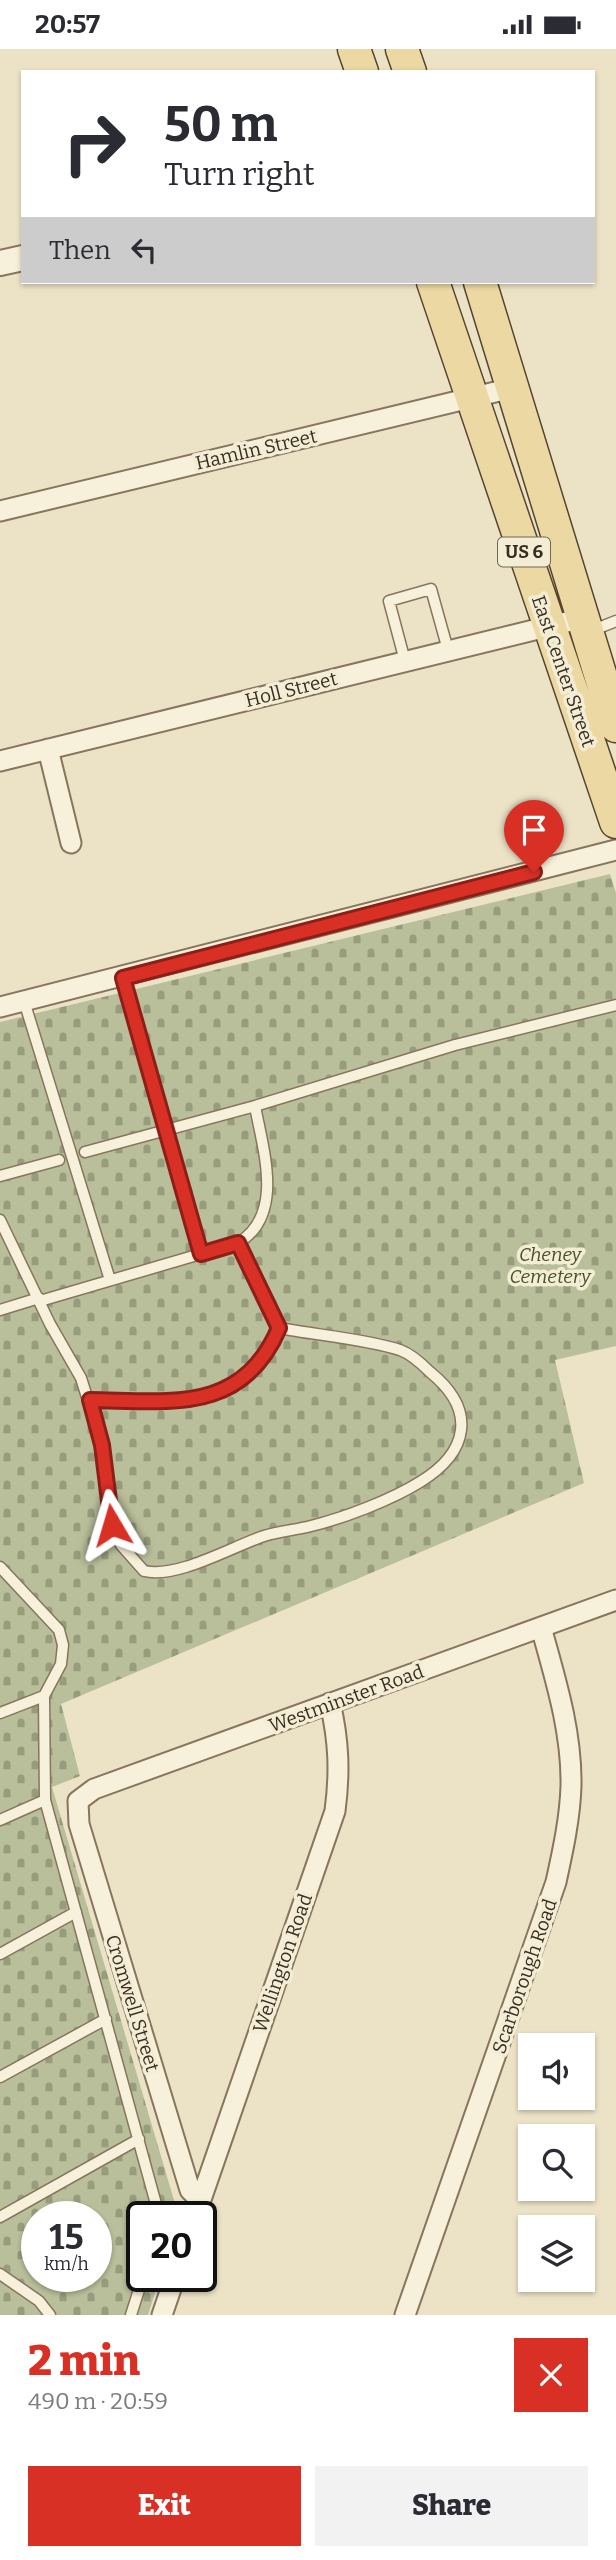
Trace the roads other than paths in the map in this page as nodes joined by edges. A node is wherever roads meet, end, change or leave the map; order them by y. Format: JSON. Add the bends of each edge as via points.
{"nodes":[{"id":1,"x":354,"y":49,"type":"edge"},
{"id":2,"x":402,"y":49,"type":"edge"},
{"id":3,"x":361,"y":70,"type":"edge"},
{"id":4,"x":410,"y":70,"type":"edge"},
{"id":5,"x":21,"y":258,"type":"edge"},
{"id":6,"x":0,"y":263,"type":"edge"},
{"id":7,"x":434,"y":284,"type":"edge"},
{"id":8,"x":481,"y":284,"type":"edge"},
{"id":9,"x":512,"y":388,"type":"junction"},
{"id":10,"x":472,"y":397,"type":"junction"},
{"id":11,"x":0,"y":511,"type":"edge"},
{"id":12,"x":595,"y":624,"type":"edge"},
{"id":13,"x":549,"y":625,"type":"junction"},
{"id":14,"x":448,"y":650,"type":"junction"},
{"id":15,"x":405,"y":661,"type":"junction"},
{"id":16,"x":615,"y":722,"type":"edge"},
{"id":17,"x":584,"y":729,"type":"junction"},
{"id":18,"x":48,"y":749,"type":"junction"},
{"id":19,"x":0,"y":761,"type":"edge"},
{"id":20,"x":616,"y":822,"type":"edge"},
{"id":21,"x":71,"y":842,"type":"dead end"},
{"id":22,"x":616,"y":850,"type":"edge"},
{"id":23,"x":123,"y":978,"type":"junction"},
{"id":24,"x":24,"y":1001,"type":"junction"},
{"id":25,"x":616,"y":1005,"type":"edge"},
{"id":26,"x":0,"y":1007,"type":"edge"},
{"id":27,"x":255,"y":1106,"type":"junction"},
{"id":28,"x":166,"y":1130,"type":"junction"},
{"id":29,"x":85,"y":1152,"type":"dead end"},
{"id":30,"x":59,"y":1160,"type":"dead end"},
{"id":31,"x":0,"y":1176,"type":"edge"},
{"id":32,"x":0,"y":1220,"type":"edge"},
{"id":33,"x":238,"y":1243,"type":"junction"},
{"id":34,"x":201,"y":1254,"type":"junction"},
{"id":35,"x":110,"y":1280,"type":"junction"},
{"id":36,"x":39,"y":1300,"type":"junction"},
{"id":37,"x":0,"y":1310,"type":"edge"},
{"id":38,"x":279,"y":1328,"type":"junction"},
{"id":39,"x":90,"y":1400,"type":"junction"},
{"id":40,"x":0,"y":1567,"type":"edge"},
{"id":41,"x":616,"y":1599,"type":"edge"},
{"id":42,"x":541,"y":1626,"type":"junction"},
{"id":43,"x":44,"y":1696,"type":"junction"},
{"id":44,"x":330,"y":1703,"type":"junction"},
{"id":45,"x":0,"y":1713,"type":"edge"},
{"id":46,"x":46,"y":1800,"type":"junction"},
{"id":47,"x":78,"y":1801,"type":"joint"},
{"id":48,"x":0,"y":1820,"type":"edge"},
{"id":49,"x":76,"y":1912,"type":"junction"},
{"id":50,"x":0,"y":1954,"type":"edge"},
{"id":51,"x":106,"y":2019,"type":"junction"},
{"id":52,"x":0,"y":2077,"type":"edge"},
{"id":53,"x":139,"y":2139,"type":"junction"},
{"id":54,"x":153,"y":2201,"type":"edge"},
{"id":55,"x":195,"y":2201,"type":"edge"},
{"id":56,"x":201,"y":2201,"type":"edge"},
{"id":57,"x":0,"y":2217,"type":"edge"},
{"id":58,"x":0,"y":2274,"type":"edge"},
{"id":59,"x":138,"y":2292,"type":"edge"},
{"id":60,"x":170,"y":2292,"type":"edge"},
{"id":61,"x":50,"y":2315,"type":"edge"},
{"id":62,"x":131,"y":2315,"type":"edge"},
{"id":63,"x":162,"y":2315,"type":"edge"},
{"id":64,"x":405,"y":2315,"type":"edge"}],
"edges":[{"from":1,"to":3,"type":"main road"},
{"from":2,"to":4,"type":"main road"},
{"from":5,"to":6,"type":"street"},
{"from":7,"to":10,"type":"main road","name":"East Center Street","number":"US 6"},
{"from":8,"to":9,"type":"main road","name":"East Center Street","number":"US 6"},
{"from":9,"to":10,"type":"street","name":"Hamlin Street"},
{"from":9,"to":12,"type":"main road","name":"East Center Street","number":"US 6"},
{"from":10,"to":11,"type":"street","name":"Hamlin Street"},
{"from":10,"to":13,"type":"main road","name":"East Center Street","number":"US 6"},
{"from":12,"to":13,"type":"street","name":"Holl Street"},
{"from":12,"to":16,"type":"main road","name":"East Center Street","number":"US 6"},
{"from":13,"to":14,"type":"street","name":"Holl Street"},
{"from":13,"to":17,"type":"main road","name":"East Center Street","number":"US 6"},
{"from":14,"to":15,"type":"street","name":"Holl Street"},
{"from":14,"to":15,"type":"lane","via":[[431,589],[389,601]]},
{"from":15,"to":18,"type":"street","name":"Holl Street"},
{"from":16,"to":17,"type":"street"},
{"from":17,"to":20,"type":"main road","name":"East Center Street","number":"US 6"},
{"from":18,"to":19,"type":"street","name":"Holl Street"},
{"from":18,"to":21,"type":"street"},
{"from":22,"to":23,"type":"street"},
{"from":23,"to":24,"type":"street"},
{"from":23,"to":28,"type":"lane"},
{"from":24,"to":26,"type":"street"},
{"from":24,"to":35,"type":"lane"},
{"from":25,"to":27,"type":"lane","via":[[454,1045]]},
{"from":27,"to":28,"type":"lane"},
{"from":27,"to":33,"type":"lane","via":[[267,1184],[266,1208],[250,1235]]},
{"from":28,"to":29,"type":"lane"},
{"from":28,"to":34,"type":"lane"},
{"from":30,"to":31,"type":"lane"},
{"from":32,"to":36,"type":"lane"},
{"from":33,"to":34,"type":"lane"},
{"from":33,"to":38,"type":"lane"},
{"from":34,"to":35,"type":"lane"},
{"from":35,"to":36,"type":"lane"},
{"from":36,"to":37,"type":"lane"},
{"from":36,"to":39,"type":"lane"},
{"from":38,"to":39,"type":"lane","via":[[254,1371],[205,1397]]},
{"from":38,"to":39,"type":"lane","via":[[401,1351],[416,1360],[441,1381],[461,1415],[461,1441],[453,1456],[420,1482],[361,1509],[312,1526],[268,1534],[158,1574],[144,1571],[130,1557],[112,1525],[102,1445]]},
{"from":40,"to":43,"type":"lane","via":[[59,1630],[61,1664]]},
{"from":41,"to":42,"type":"street","name":"Westminster Road"},
{"from":42,"to":44,"type":"street","name":"Westminster Road"},
{"from":42,"to":64,"type":"street","name":"Scarborough Road","via":[[568,1741],[571,1785],[564,1847],[556,1882]]},
{"from":43,"to":45,"type":"lane"},
{"from":43,"to":46,"type":"lane"},
{"from":44,"to":47,"type":"street","name":"Westminster Road","via":[[93,1789]]},
{"from":44,"to":56,"type":"street","name":"Wellington Road","via":[[340,1770],[335,1811]]},
{"from":46,"to":48,"type":"lane"},
{"from":46,"to":49,"type":"lane"},
{"from":47,"to":55,"type":"street","name":"Cromwell Street","via":[[79,1824]]},
{"from":49,"to":50,"type":"lane"},
{"from":49,"to":51,"type":"lane"},
{"from":51,"to":52,"type":"lane"},
{"from":51,"to":53,"type":"lane"},
{"from":53,"to":54,"type":"lane"},
{"from":53,"to":57,"type":"lane"},
{"from":58,"to":61,"type":"lane","via":[[39,2301]]},
{"from":59,"to":62,"type":"lane"},
{"from":60,"to":63,"type":"street"}]}
